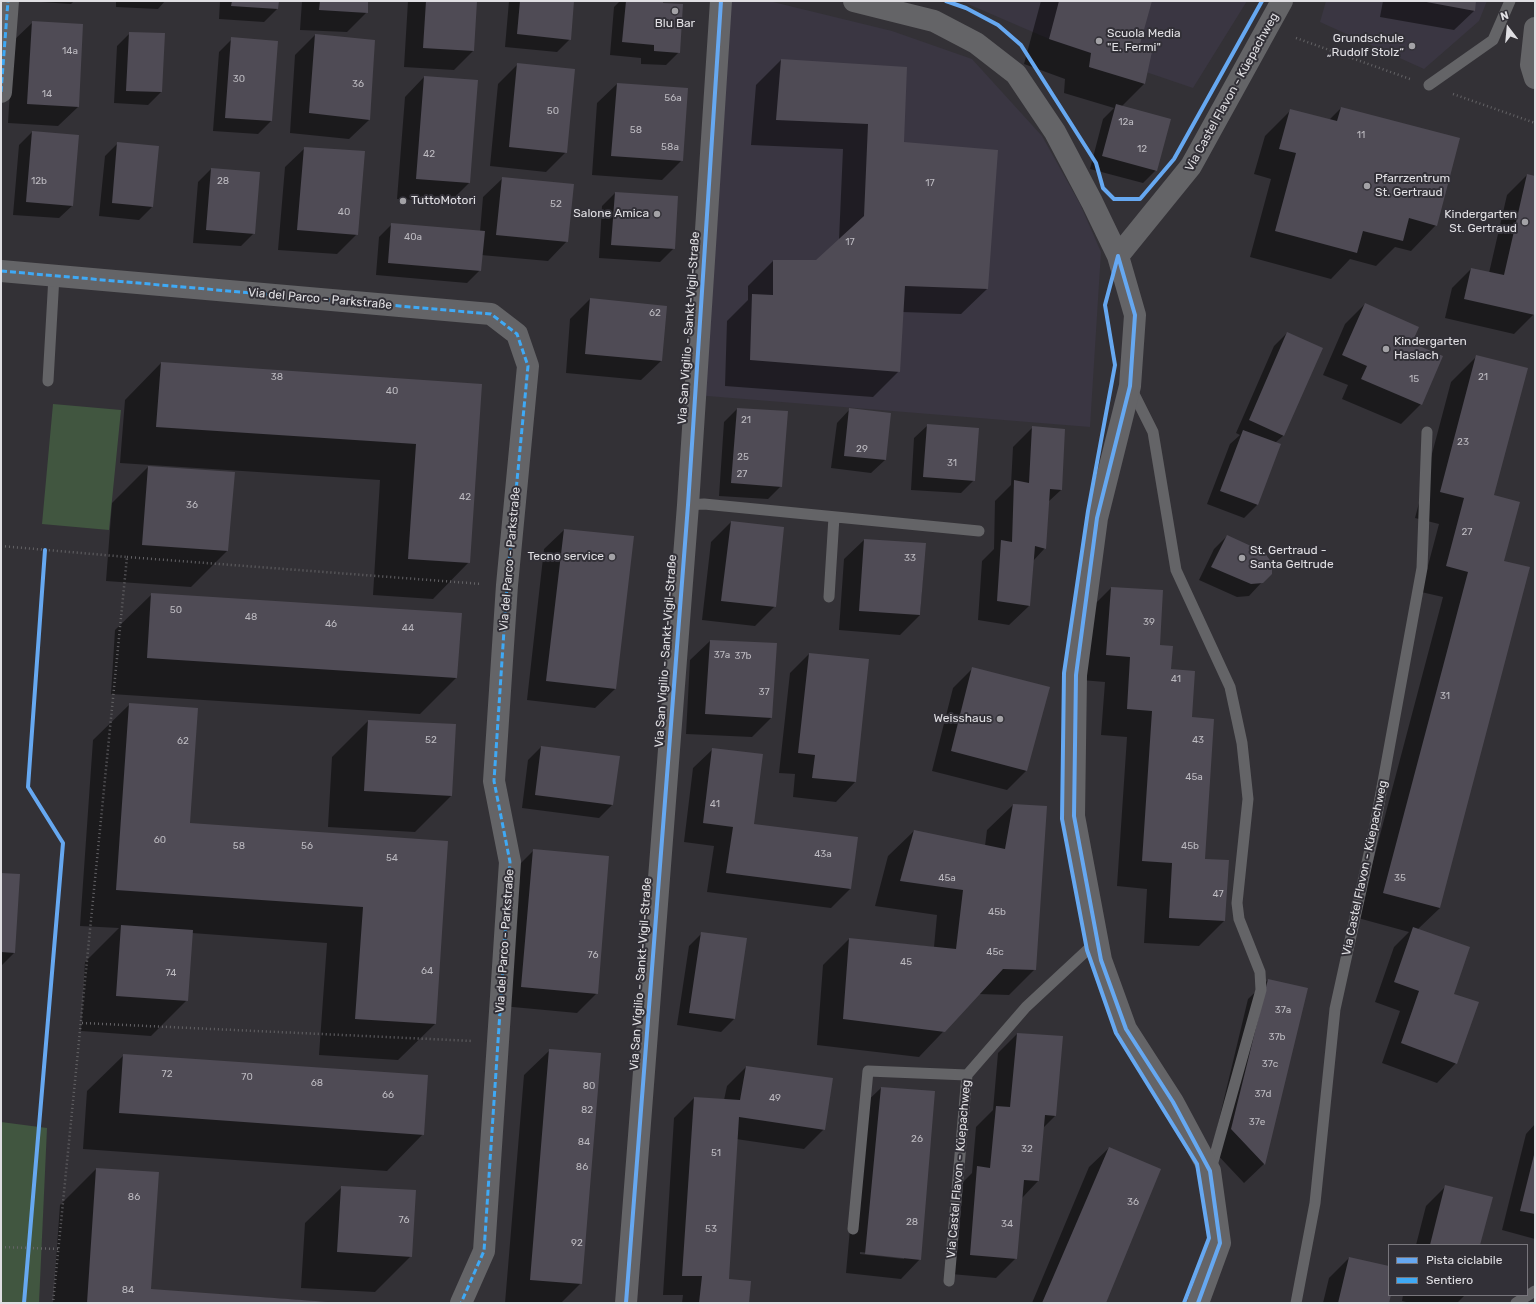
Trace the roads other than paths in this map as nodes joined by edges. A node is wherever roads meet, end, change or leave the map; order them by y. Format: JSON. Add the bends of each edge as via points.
{"nodes":[{"id":1,"x":8,"y":1,"type":"edge"},
{"id":2,"x":721,"y":1,"type":"edge"},
{"id":3,"x":854,"y":1,"type":"edge"},
{"id":4,"x":1282,"y":1,"type":"edge"},
{"id":5,"x":1510,"y":1,"type":"edge"},
{"id":6,"x":1535,"y":28,"type":"edge"},
{"id":7,"x":1535,"y":78,"type":"edge"},
{"id":8,"x":1429,"y":85,"type":"dead end"},
{"id":9,"x":1,"y":92,"type":"edge"},
{"id":10,"x":1118,"y":256,"type":"junction"},
{"id":11,"x":1,"y":271,"type":"edge"},
{"id":12,"x":54,"y":276,"type":"junction"},
{"id":13,"x":48,"y":381,"type":"dead end"},
{"id":14,"x":1130,"y":386,"type":"junction"},
{"id":15,"x":1427,"y":432,"type":"dead end"},
{"id":16,"x":688,"y":505,"type":"junction"},
{"id":17,"x":834,"y":517,"type":"junction"},
{"id":18,"x":979,"y":531,"type":"dead end"},
{"id":19,"x":828,"y":597,"type":"dead end"},
{"id":20,"x":1097,"y":941,"type":"junction"},
{"id":21,"x":968,"y":1075,"type":"junction"},
{"id":22,"x":1210,"y":1171,"type":"junction"},
{"id":23,"x":853,"y":1229,"type":"dead end"},
{"id":24,"x":949,"y":1281,"type":"dead end"},
{"id":25,"x":1527,"y":1296,"type":"edge"},
{"id":26,"x":461,"y":1303,"type":"edge"},
{"id":27,"x":626,"y":1303,"type":"edge"},
{"id":28,"x":1198,"y":1303,"type":"edge"},
{"id":29,"x":1296,"y":1303,"type":"edge"},
{"id":30,"x":1516,"y":1303,"type":"edge"}],
"edges":[{"from":1,"to":9,"type":"street"},
{"from":2,"to":16,"type":"street","name":"Via San Vigilio - Sankt-Vigil-Straße"},
{"from":3,"to":10,"type":"street","via":[[934,22],[976,43],[1016,74],[1055,132]]},
{"from":4,"to":10,"type":"street","name":"Via Castel Flavon - Küepachweg","via":[[1191,166]]},
{"from":5,"to":8,"type":"lane","via":[[1493,40]]},
{"from":6,"to":7,"type":"street","via":[[1531,66]]},
{"from":10,"to":14,"type":"street","via":[[1135,314]]},
{"from":11,"to":12,"type":"street","name":"Via del Parco - Parkstraße"},
{"from":12,"to":13,"type":"lane"},
{"from":12,"to":26,"type":"street","name":"Via del Parco - Parkstraße","via":[[491,314],[516,334],[528,366],[507,586],[494,781],[510,862],[484,1251]]},
{"from":14,"to":20,"type":"street","via":[[1097,518],[1076,675],[1074,816]]},
{"from":14,"to":22,"type":"lane","via":[[1153,432],[1176,570],[1230,687],[1242,743],[1247,792],[1236,903],[1239,919],[1260,972],[1261,990]]},
{"from":15,"to":29,"type":"lane","name":"Via Castel Flavon - Küepachweg","via":[[1422,568],[1374,831],[1336,1009],[1315,1203]]},
{"from":16,"to":17,"type":"lane","via":[[704,504]]},
{"from":16,"to":27,"type":"street","name":"Via San Vigilio - Sankt-Vigil-Straße"},
{"from":17,"to":18,"type":"lane"},
{"from":17,"to":19,"type":"lane"},
{"from":20,"to":21,"type":"lane","name":"Via Castel Flavon - Küepachweg","via":[[1026,1008]]},
{"from":20,"to":22,"type":"street","via":[[1101,960],[1126,1029],[1174,1102]]},
{"from":21,"to":23,"type":"lane","via":[[868,1071]]},
{"from":21,"to":24,"type":"lane","name":"Via Castel Flavon - Küepachweg"},
{"from":22,"to":28,"type":"street","via":[[1220,1243]]},
{"from":25,"to":30,"type":"lane"}]}
